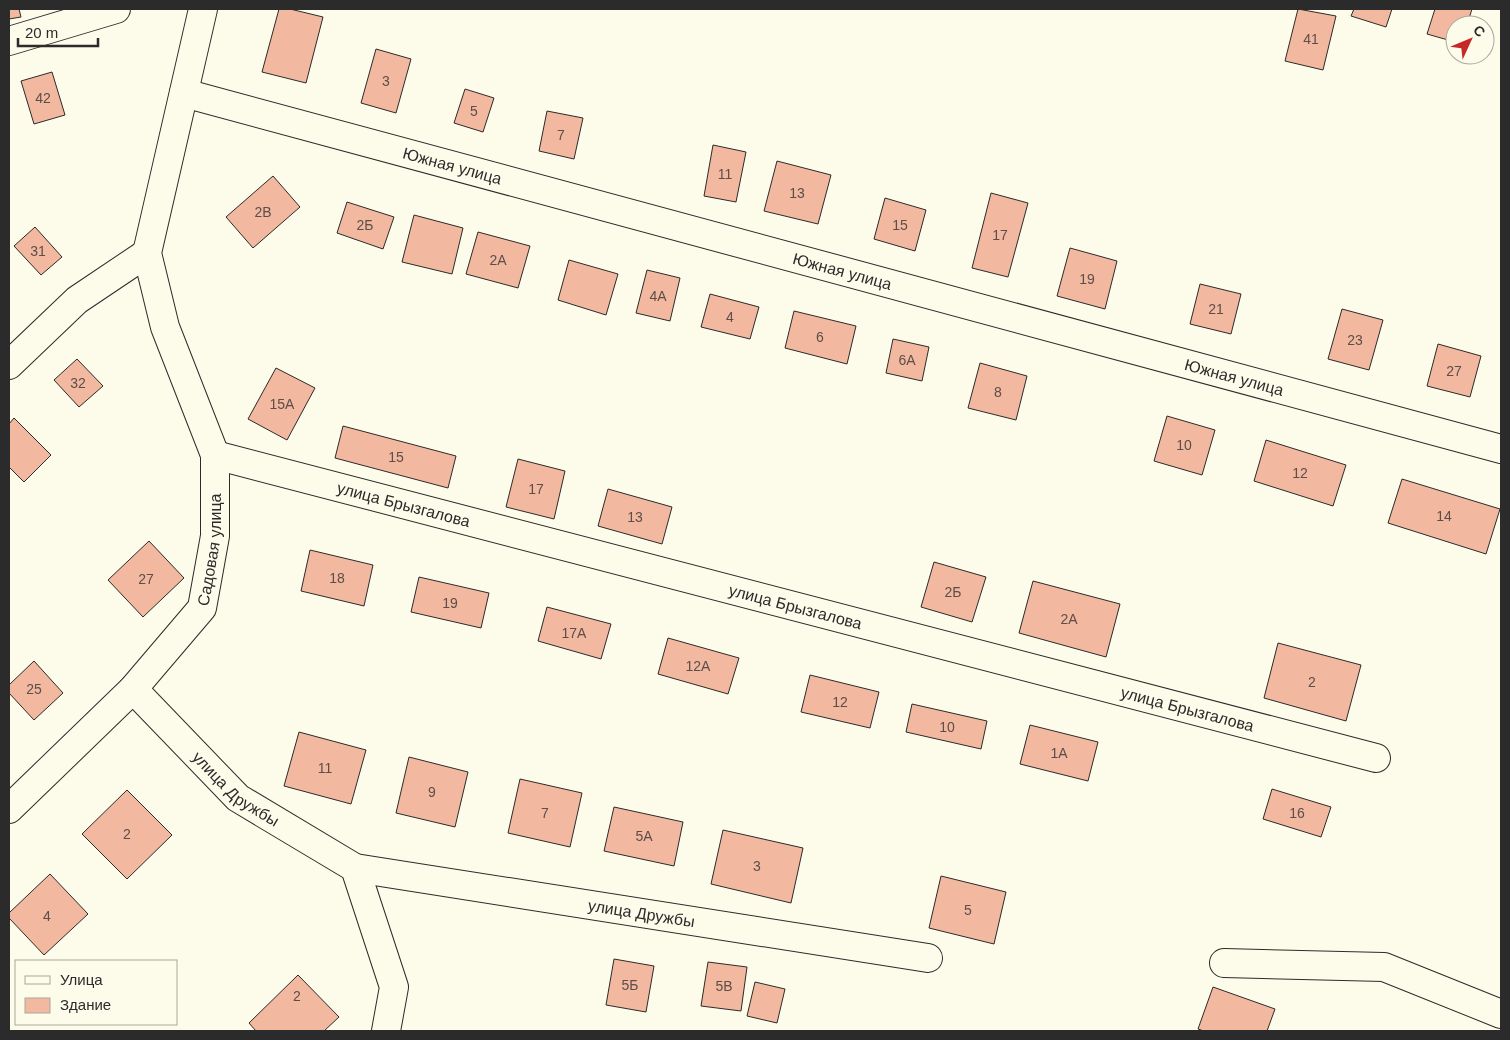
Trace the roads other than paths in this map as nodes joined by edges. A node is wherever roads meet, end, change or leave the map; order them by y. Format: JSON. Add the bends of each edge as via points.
{"nodes":[{"id":1,"x":116,"y":9,"type":"edge"},
{"id":2,"x":203,"y":9,"type":"edge"},
{"id":3,"x":9,"y":41,"type":"edge"},
{"id":4,"x":184,"y":93,"type":"junction"},
{"id":5,"x":147,"y":253,"type":"junction"},
{"id":6,"x":9,"y":365,"type":"edge"},
{"id":7,"x":1501,"y":449,"type":"edge"},
{"id":8,"x":215,"y":455,"type":"junction"},
{"id":9,"x":133,"y":689,"type":"junction"},
{"id":10,"x":1376,"y":758,"type":"dead end"},
{"id":11,"x":9,"y":809,"type":"edge"},
{"id":12,"x":355,"y":868,"type":"junction"},
{"id":13,"x":928,"y":958,"type":"dead end"},
{"id":14,"x":1224,"y":963,"type":"dead end"},
{"id":15,"x":1501,"y":1014,"type":"edge"},
{"id":16,"x":386,"y":1031,"type":"edge"}],
"edges":[{"from":1,"to":3,"type":"street"},
{"from":2,"to":4,"type":"street"},
{"from":4,"to":5,"type":"street"},
{"from":4,"to":7,"type":"street","name":"Южная улица"},
{"from":5,"to":6,"type":"street","via":[[77,300]]},
{"from":5,"to":8,"type":"street","name":"Садовая улица","via":[[165,327]]},
{"from":8,"to":9,"type":"street","name":"Садовая улица","via":[[215,536],[202,608]]},
{"from":8,"to":10,"type":"street","name":"улица Брызгалова"},
{"from":9,"to":11,"type":"street","name":"Садовая улица"},
{"from":9,"to":12,"type":"street","name":"улица Дружбы","via":[[238,798]]},
{"from":12,"to":13,"type":"street","name":"улица Дружбы"},
{"from":12,"to":16,"type":"street","via":[[394,986]]},
{"from":14,"to":15,"type":"street","via":[[1384,967]]}]}
